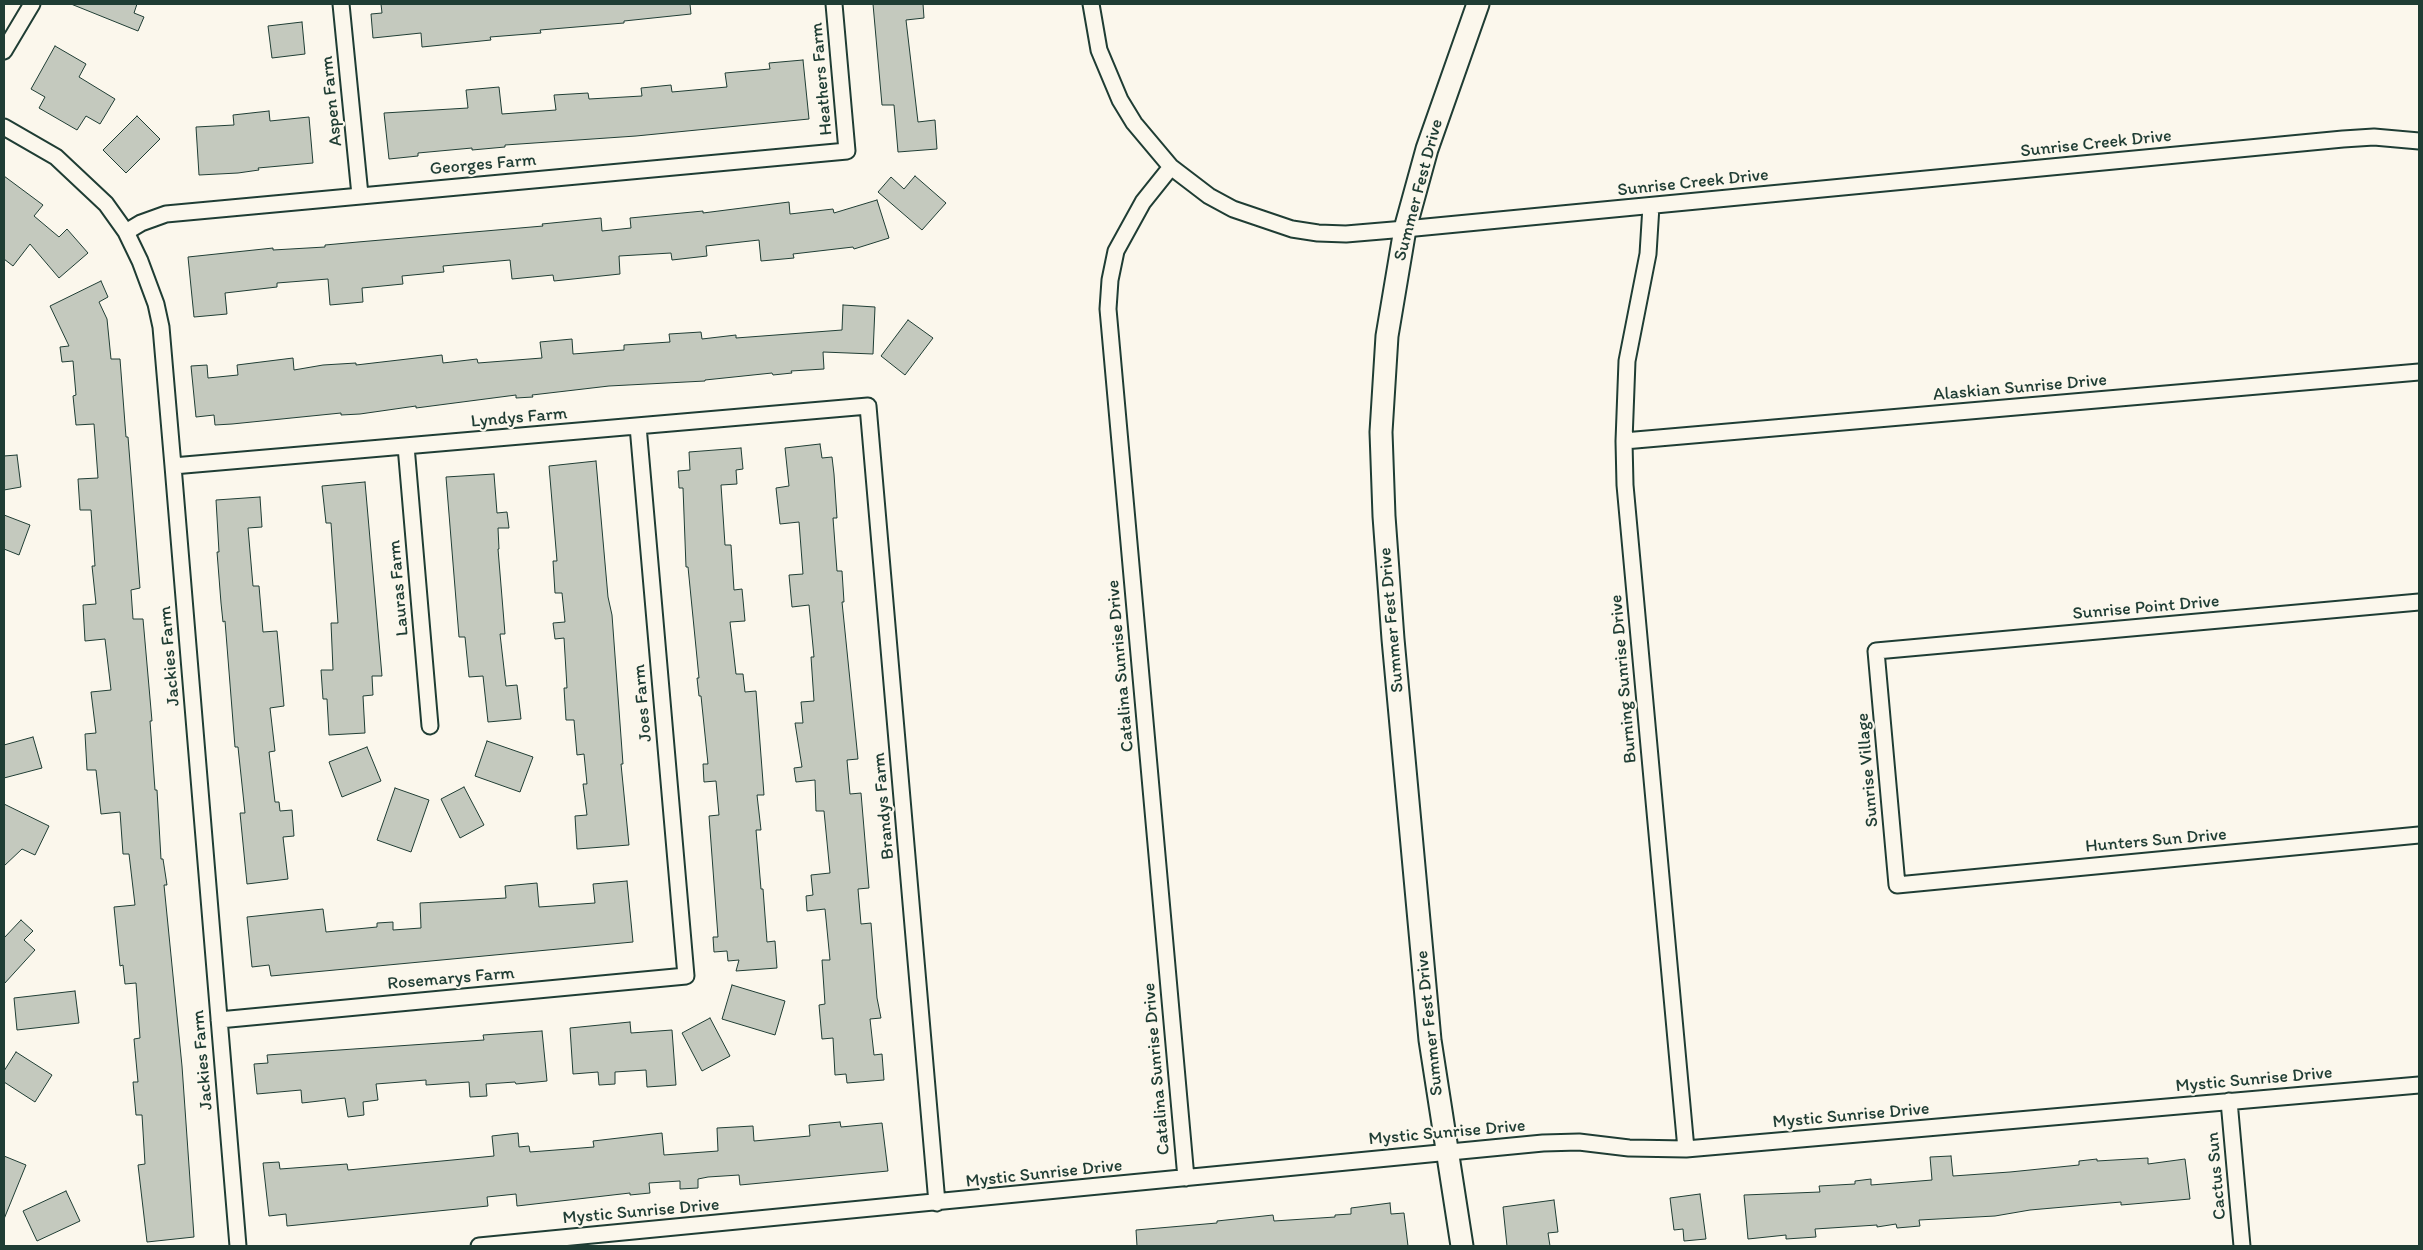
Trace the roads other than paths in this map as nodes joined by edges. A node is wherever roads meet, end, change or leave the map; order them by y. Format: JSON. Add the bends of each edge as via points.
{"nodes":[{"id":1,"x":32,"y":4,"type":"edge"},
{"id":2,"x":341,"y":4,"type":"edge"},
{"id":3,"x":834,"y":4,"type":"edge"},
{"id":4,"x":1091,"y":4,"type":"edge"},
{"id":5,"x":1478,"y":4,"type":"edge"},
{"id":6,"x":4,"y":52,"type":"edge"},
{"id":7,"x":4,"y":127,"type":"edge"},
{"id":8,"x":2419,"y":141,"type":"edge"},
{"id":9,"x":847,"y":151,"type":"joint"},
{"id":10,"x":1171,"y":167,"type":"junction"},
{"id":11,"x":360,"y":195,"type":"junction"},
{"id":12,"x":1651,"y":206,"type":"junction"},
{"id":13,"x":1405,"y":230,"type":"junction"},
{"id":14,"x":126,"y":232,"type":"junction"},
{"id":15,"x":2419,"y":372,"type":"edge"},
{"id":16,"x":868,"y":406,"type":"joint"},
{"id":17,"x":638,"y":426,"type":"junction"},
{"id":18,"x":1624,"y":441,"type":"junction"},
{"id":19,"x":406,"y":446,"type":"junction"},
{"id":20,"x":173,"y":466,"type":"junction"},
{"id":21,"x":2419,"y":602,"type":"edge"},
{"id":22,"x":1876,"y":651,"type":"joint"},
{"id":23,"x":430,"y":726,"type":"dead end"},
{"id":24,"x":2419,"y":835,"type":"edge"},
{"id":25,"x":1897,"y":885,"type":"joint"},
{"id":26,"x":686,"y":976,"type":"joint"},
{"id":27,"x":219,"y":1020,"type":"junction"},
{"id":28,"x":2419,"y":1084,"type":"edge"},
{"id":29,"x":2229,"y":1101,"type":"junction"},
{"id":30,"x":1686,"y":1149,"type":"junction"},
{"id":31,"x":1446,"y":1151,"type":"junction"},
{"id":32,"x":1186,"y":1178,"type":"junction"},
{"id":33,"x":936,"y":1203,"type":"junction"},
{"id":34,"x":238,"y":1246,"type":"edge"},
{"id":35,"x":479,"y":1246,"type":"edge"},
{"id":36,"x":1462,"y":1246,"type":"edge"},
{"id":37,"x":2242,"y":1246,"type":"edge"}],
"edges":[{"from":1,"to":6,"type":"street"},
{"from":2,"to":11,"type":"street","name":"Aspen Farm"},
{"from":3,"to":9,"type":"street","name":"Heathers Farm"},
{"from":4,"to":10,"type":"street","name":"Sunrise Creek Drive","via":[[1099,50],[1120,100],[1134,123]]},
{"from":5,"to":13,"type":"street","name":"Summer Fest Drive","via":[[1427,149]]},
{"from":7,"to":14,"type":"street","name":"Jackies Farm","via":[[56,157],[84,181]]},
{"from":8,"to":12,"type":"street","name":"Sunrise Creek Drive","via":[[2374,137],[2343,139]]},
{"from":9,"to":11,"type":"street","name":"Georges Farm"},
{"from":10,"to":13,"type":"street","name":"Sunrise Creek Drive","via":[[1209,196],[1233,209],[1292,229],[1346,234]]},
{"from":10,"to":32,"type":"street","name":"Catalina Sunrise Drive","via":[[1143,202],[1116,251],[1108,309]]},
{"from":11,"to":14,"type":"street","name":"Georges Farm","via":[[166,214]]},
{"from":12,"to":13,"type":"street","name":"Sunrise Creek Drive"},
{"from":12,"to":18,"type":"street","name":"Burning Sunrise Drive","via":[[1648,254],[1627,361]]},
{"from":13,"to":31,"type":"street","name":"Summer Fest Drive","via":[[1387,336],[1381,432],[1384,516],[1430,1040]]},
{"from":14,"to":20,"type":"street","name":"Jackies Farm","via":[[156,304],[161,327]]},
{"from":15,"to":18,"type":"street","name":"Alaskian Sunrise Drive"},
{"from":16,"to":17,"type":"street","name":"Lyndys Farm"},
{"from":16,"to":33,"type":"street","name":"Brandys Farm"},
{"from":17,"to":19,"type":"street","name":"Lyndys Farm"},
{"from":17,"to":26,"type":"street","name":"Joes Farm"},
{"from":18,"to":30,"type":"street","name":"Burning Sunrise Drive","via":[[1625,485]]},
{"from":19,"to":20,"type":"street","name":"Lyndys Farm"},
{"from":19,"to":23,"type":"street","name":"Lauras Farm"},
{"from":20,"to":27,"type":"street","name":"Jackies Farm"},
{"from":21,"to":22,"type":"street","name":"Sunrise Point Drive"},
{"from":22,"to":25,"type":"street","name":"Sunrise Village"},
{"from":24,"to":25,"type":"street","name":"Hunters Sun Drive"},
{"from":26,"to":27,"type":"street","name":"Rosemarys Farm"},
{"from":27,"to":34,"type":"street","name":"Jackies Farm"},
{"from":28,"to":29,"type":"street","name":"Mystic Sunrise Drive"},
{"from":29,"to":30,"type":"street","name":"Mystic Sunrise Drive"},
{"from":29,"to":37,"type":"street","name":"Cactus Sun"},
{"from":30,"to":31,"type":"street","name":"Mystic Sunrise Drive","via":[[1629,1148],[1579,1142]]},
{"from":31,"to":32,"type":"street","name":"Mystic Sunrise Drive"},
{"from":31,"to":36,"type":"street","name":"Summer Fest Drive"},
{"from":32,"to":33,"type":"street","name":"Mystic Sunrise Drive"},
{"from":33,"to":35,"type":"street","name":"Mystic Sunrise Drive"}]}
